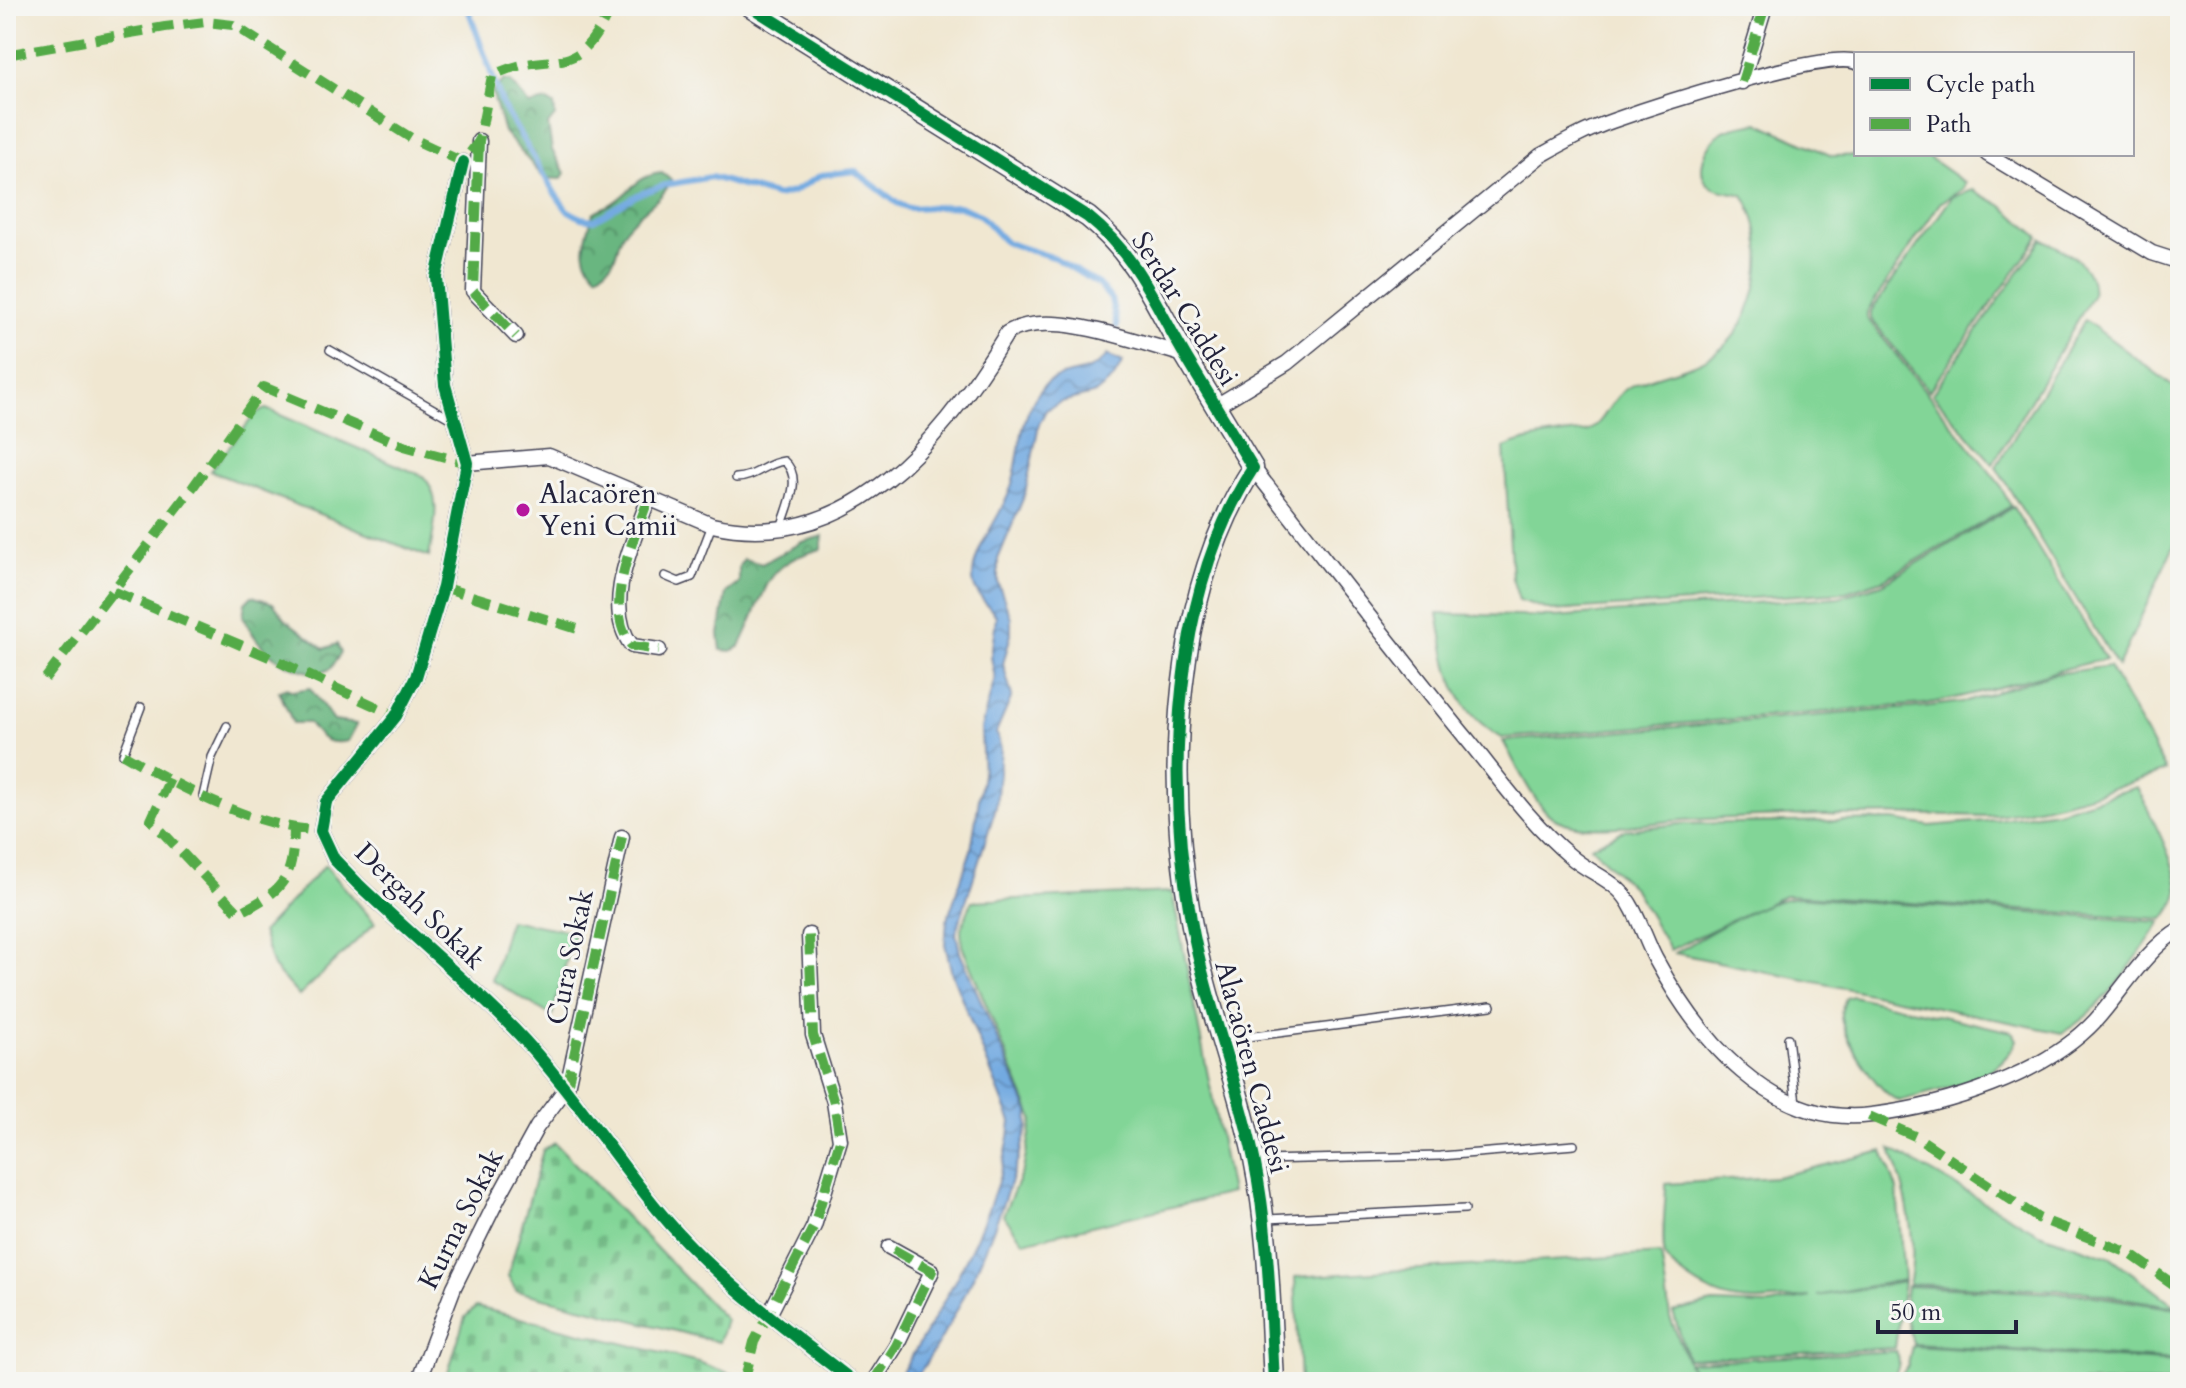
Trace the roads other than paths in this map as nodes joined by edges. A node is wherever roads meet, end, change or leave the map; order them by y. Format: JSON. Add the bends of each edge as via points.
{"nodes":[{"id":1,"x":750,"y":6,"type":"edge"},
{"id":2,"x":1765,"y":6,"type":"edge"},
{"id":3,"x":1854,"y":62,"type":"edge"},
{"id":4,"x":1742,"y":82,"type":"junction"},
{"id":5,"x":479,"y":141,"type":"dead end"},
{"id":6,"x":1990,"y":156,"type":"edge"},
{"id":7,"x":463,"y":162,"type":"dead end"},
{"id":8,"x":2180,"y":262,"type":"edge"},
{"id":9,"x":516,"y":336,"type":"dead end"},
{"id":10,"x":330,"y":350,"type":"dead end"},
{"id":11,"x":1185,"y":355,"type":"junction"},
{"id":12,"x":1216,"y":406,"type":"junction"},
{"id":13,"x":453,"y":420,"type":"junction"},
{"id":14,"x":467,"y":463,"type":"junction"},
{"id":15,"x":1253,"y":468,"type":"junction"},
{"id":16,"x":736,"y":478,"type":"dead end"},
{"id":17,"x":648,"y":500,"type":"junction"},
{"id":18,"x":712,"y":525,"type":"junction"},
{"id":19,"x":782,"y":528,"type":"junction"},
{"id":20,"x":665,"y":576,"type":"dead end"},
{"id":21,"x":659,"y":650,"type":"dead end"},
{"id":22,"x":141,"y":707,"type":"dead end"},
{"id":23,"x":227,"y":726,"type":"dead end"},
{"id":24,"x":123,"y":754,"type":"dead end"},
{"id":25,"x":203,"y":796,"type":"dead end"},
{"id":26,"x":622,"y":837,"type":"dead end"},
{"id":27,"x":2180,"y":929,"type":"edge"},
{"id":28,"x":809,"y":935,"type":"dead end"},
{"id":29,"x":1491,"y":1006,"type":"dead end"},
{"id":30,"x":1788,"y":1038,"type":"dead end"},
{"id":31,"x":1222,"y":1040,"type":"junction"},
{"id":32,"x":567,"y":1087,"type":"junction"},
{"id":33,"x":1796,"y":1106,"type":"junction"},
{"id":34,"x":1574,"y":1145,"type":"dead end"},
{"id":35,"x":1254,"y":1160,"type":"junction"},
{"id":36,"x":1465,"y":1209,"type":"dead end"},
{"id":37,"x":1263,"y":1219,"type":"junction"},
{"id":38,"x":889,"y":1247,"type":"dead end"},
{"id":39,"x":769,"y":1315,"type":"junction"},
{"id":40,"x":852,"y":1381,"type":"edge"},
{"id":41,"x":418,"y":1382,"type":"edge"},
{"id":42,"x":873,"y":1382,"type":"edge"},
{"id":43,"x":1274,"y":1382,"type":"edge"}],
"edges":[{"from":1,"to":11,"type":"street","name":"Serdar Caddesi","via":[[1088,217],[1127,253]]},
{"from":2,"to":4,"type":"street"},
{"from":3,"to":4,"type":"street","via":[[1828,61]]},
{"from":4,"to":12,"type":"street","via":[[1611,121],[1540,156],[1287,363]]},
{"from":5,"to":9,"type":"street","via":[[473,291]]},
{"from":6,"to":8,"type":"street","via":[[2152,253]]},
{"from":7,"to":13,"type":"street","name":"Dergah Sokak","via":[[436,277]]},
{"from":10,"to":13,"type":"lane"},
{"from":11,"to":12,"type":"street","name":"Serdar Caddesi"},
{"from":11,"to":19,"type":"street","via":[[1052,324],[1019,326],[1007,333],[938,434],[914,460],[842,509]]},
{"from":12,"to":15,"type":"street","name":"Serdar Caddesi"},
{"from":13,"to":14,"type":"street","name":"Dergah Sokak"},
{"from":14,"to":17,"type":"street","via":[[549,456]]},
{"from":14,"to":32,"type":"street","name":"Dergah Sokak","via":[[443,587],[416,677],[396,716],[326,802],[321,831],[334,859],[358,884],[513,1028]]},
{"from":15,"to":31,"type":"street","name":"Alacaören Caddesi","via":[[1199,585],[1180,715],[1180,813],[1191,920]]},
{"from":15,"to":33,"type":"street","via":[[1343,588],[1506,786],[1570,857],[1621,891],[1695,1021],[1732,1064]]},
{"from":16,"to":19,"type":"lane","via":[[774,462],[790,466],[794,481]]},
{"from":17,"to":18,"type":"street"},
{"from":17,"to":21,"type":"street","via":[[619,603],[624,636],[632,646]]},
{"from":18,"to":19,"type":"street"},
{"from":18,"to":20,"type":"lane","via":[[692,577],[679,582]]},
{"from":22,"to":24,"type":"lane"},
{"from":23,"to":25,"type":"lane","via":[[212,757]]},
{"from":26,"to":32,"type":"street","name":"Cura Sokak"},
{"from":27,"to":33,"type":"street","via":[[2093,1024],[2048,1058],[2010,1077],[1869,1116],[1833,1116]]},
{"from":28,"to":39,"type":"street","via":[[813,1035],[840,1140],[814,1226]]},
{"from":29,"to":31,"type":"lane"},
{"from":30,"to":33,"type":"lane"},
{"from":31,"to":35,"type":"street","name":"Alacaören Caddesi"},
{"from":32,"to":39,"type":"street","name":"Dergah Sokak","via":[[658,1210]]},
{"from":32,"to":41,"type":"street","name":"Kurna Sokak","via":[[537,1127],[498,1198],[454,1287]]},
{"from":34,"to":35,"type":"lane","via":[[1441,1156]]},
{"from":35,"to":37,"type":"street","name":"Alacaören Caddesi"},
{"from":36,"to":37,"type":"lane"},
{"from":37,"to":43,"type":"street","name":"Alacaören Caddesi"},
{"from":38,"to":42,"type":"street","via":[[932,1271]]},
{"from":39,"to":40,"type":"street","name":"Dergah Sokak"}]}
